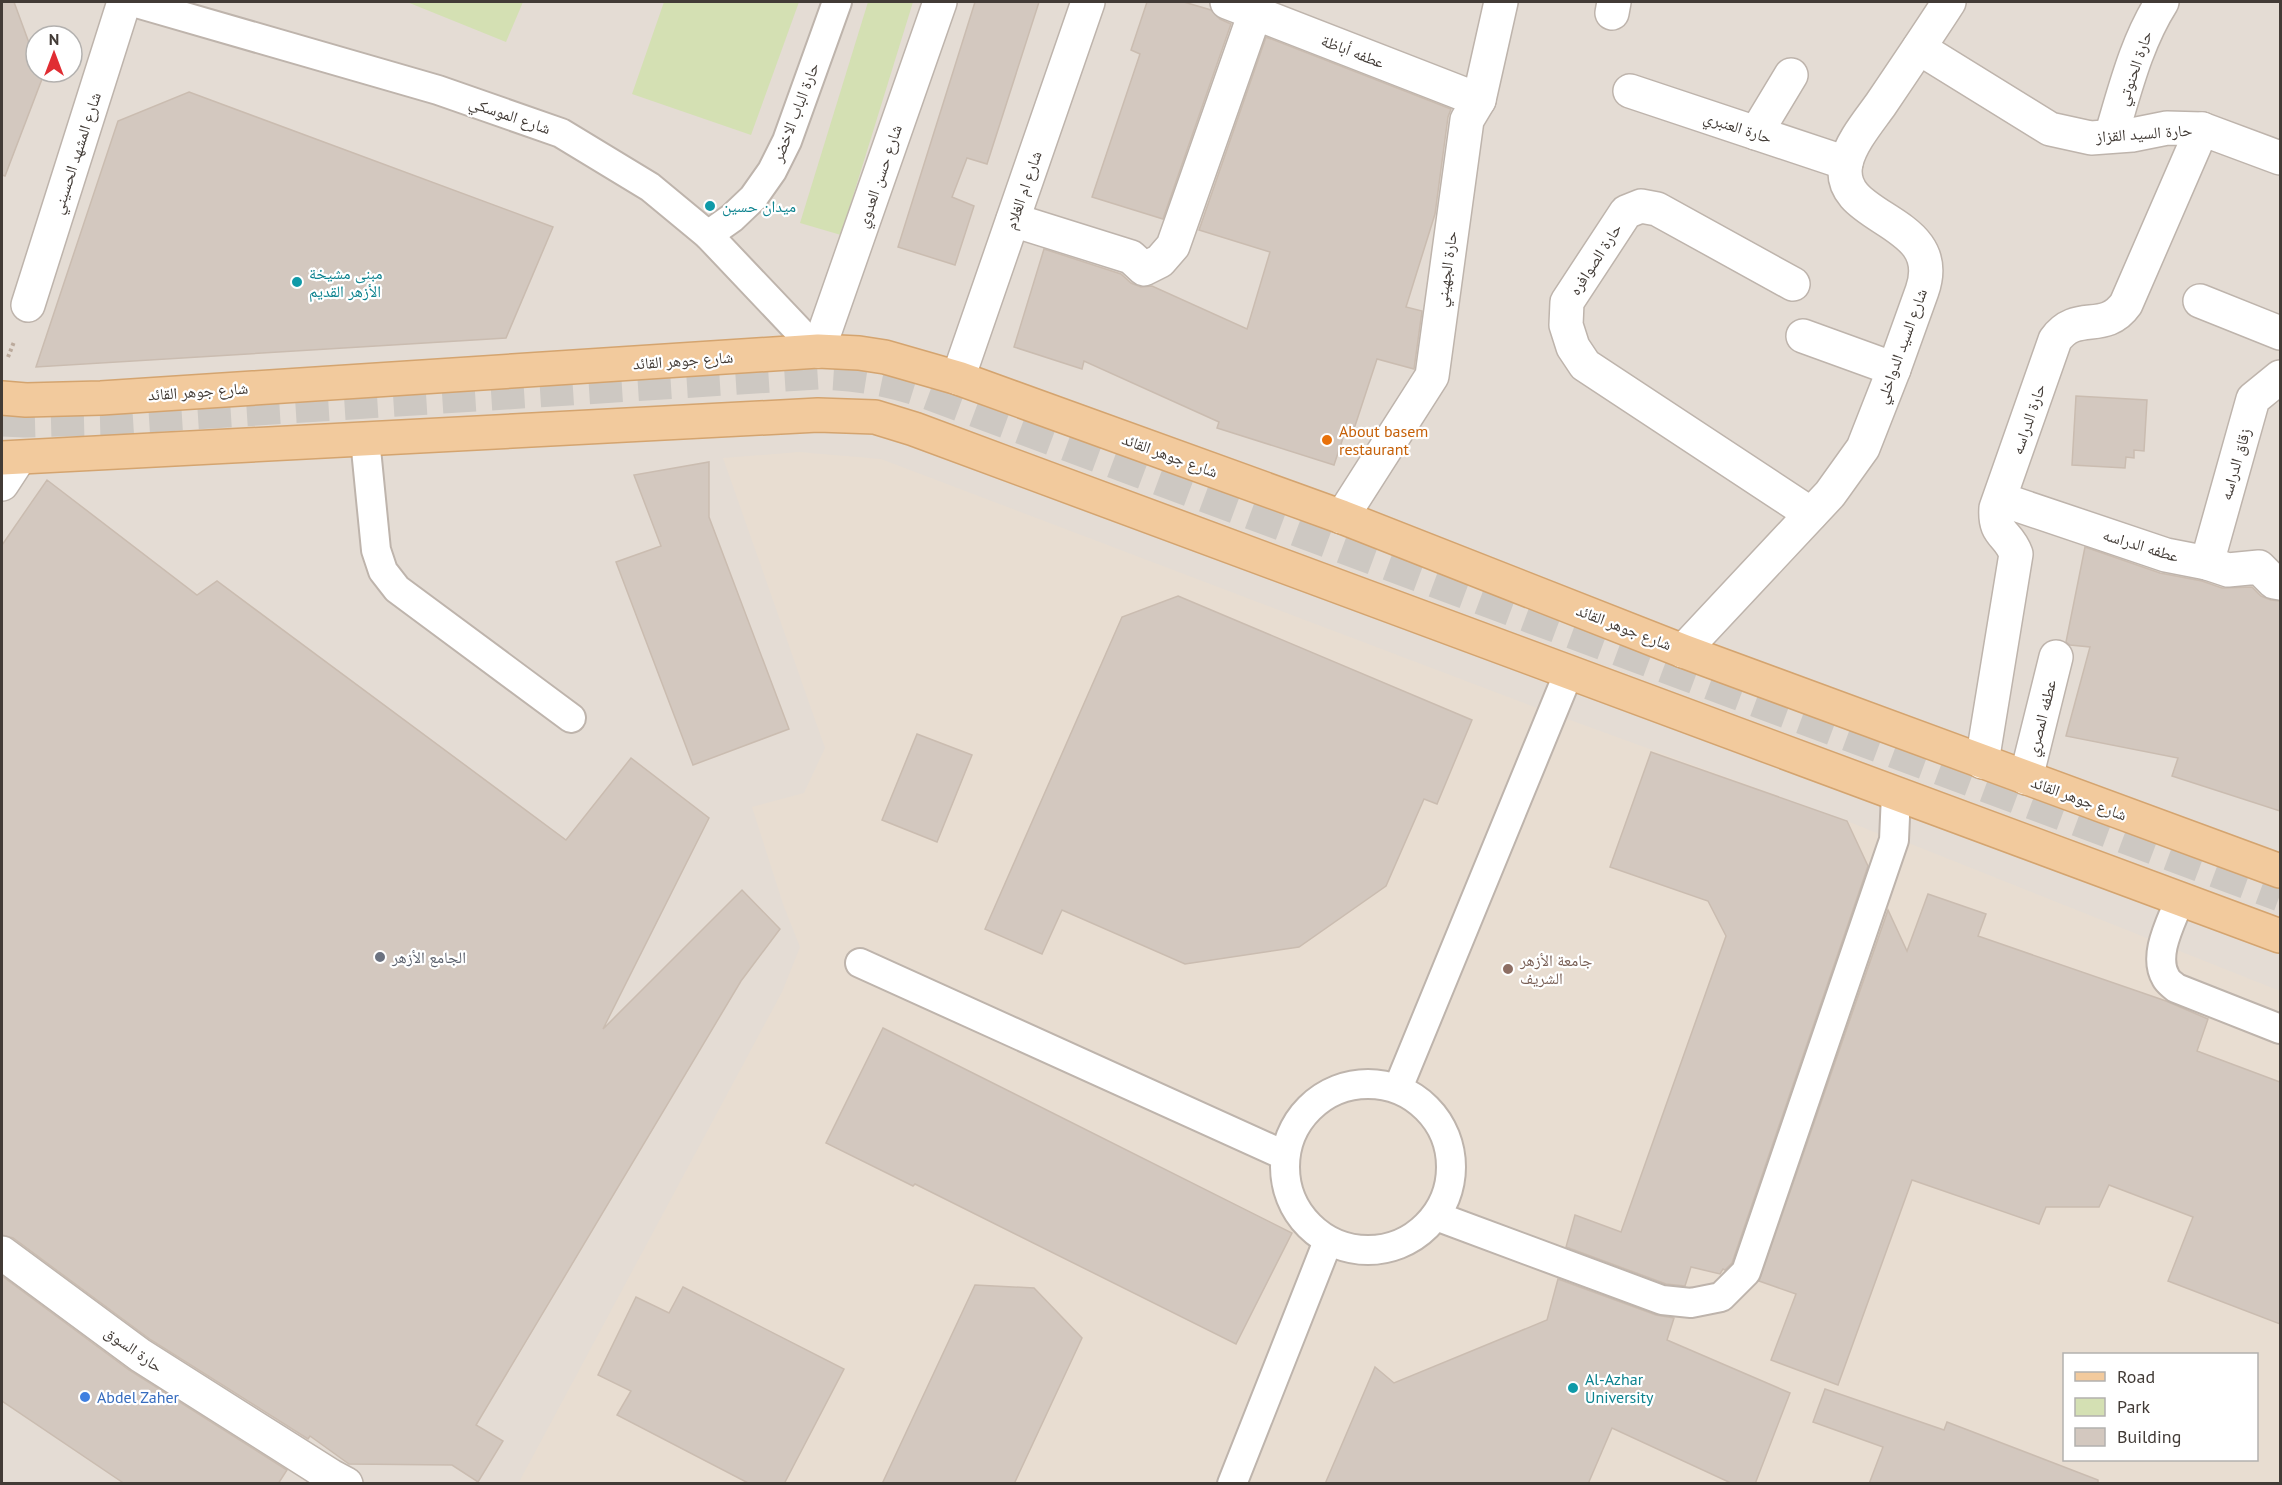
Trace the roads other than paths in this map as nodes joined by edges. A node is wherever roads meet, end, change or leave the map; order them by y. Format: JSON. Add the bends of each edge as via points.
{"nodes":[{"id":1,"x":124,"y":2,"type":"edge"},
{"id":2,"x":133,"y":2,"type":"edge"},
{"id":3,"x":837,"y":2,"type":"edge"},
{"id":4,"x":940,"y":2,"type":"edge"},
{"id":5,"x":1088,"y":2,"type":"edge"},
{"id":6,"x":1501,"y":2,"type":"edge"},
{"id":7,"x":1949,"y":2,"type":"edge"},
{"id":8,"x":2162,"y":2,"type":"edge"},
{"id":9,"x":1241,"y":7,"type":"edge"},
{"id":10,"x":1919,"y":48,"type":"junction"},
{"id":11,"x":1791,"y":75,"type":"dead end"},
{"id":12,"x":1630,"y":91,"type":"dead end"},
{"id":13,"x":1479,"y":100,"type":"junction"},
{"id":14,"x":2202,"y":129,"type":"junction"},
{"id":15,"x":1756,"y":133,"type":"junction"},
{"id":16,"x":2111,"y":136,"type":"junction"},
{"id":17,"x":2280,"y":158,"type":"edge"},
{"id":18,"x":1846,"y":163,"type":"junction"},
{"id":19,"x":1013,"y":220,"type":"junction"},
{"id":20,"x":708,"y":235,"type":"junction"},
{"id":21,"x":1793,"y":284,"type":"dead end"},
{"id":22,"x":2200,"y":301,"type":"dead end"},
{"id":23,"x":28,"y":305,"type":"dead end"},
{"id":24,"x":2280,"y":333,"type":"edge"},
{"id":25,"x":1803,"y":336,"type":"dead end"},
{"id":26,"x":818,"y":351,"type":"junction"},
{"id":27,"x":1894,"y":369,"type":"junction"},
{"id":28,"x":2280,"y":377,"type":"edge"},
{"id":29,"x":958,"y":378,"type":"junction"},
{"id":30,"x":2,"y":398,"type":"edge"},
{"id":31,"x":365,"y":439,"type":"junction"},
{"id":32,"x":7,"y":467,"type":"edge"},
{"id":33,"x":2000,"y":499,"type":"junction"},
{"id":34,"x":1810,"y":513,"type":"junction"},
{"id":35,"x":1342,"y":518,"type":"junction"},
{"id":36,"x":2207,"y":563,"type":"junction"},
{"id":37,"x":2280,"y":583,"type":"edge"},
{"id":38,"x":1683,"y":651,"type":"junction"},
{"id":39,"x":2056,"y":657,"type":"dead end"},
{"id":40,"x":1569,"y":672,"type":"junction"},
{"id":41,"x":571,"y":717,"type":"dead end"},
{"id":42,"x":1982,"y":762,"type":"junction"},
{"id":43,"x":2026,"y":778,"type":"junction"},
{"id":44,"x":1896,"y":794,"type":"junction"},
{"id":45,"x":2280,"y":871,"type":"edge"},
{"id":46,"x":2180,"y":899,"type":"junction"},
{"id":47,"x":2280,"y":936,"type":"edge"},
{"id":48,"x":860,"y":963,"type":"dead end"},
{"id":49,"x":2280,"y":1029,"type":"edge"},
{"id":50,"x":1398,"y":1089,"type":"junction"},
{"id":51,"x":1284,"y":1155,"type":"junction"},
{"id":52,"x":1436,"y":1216,"type":"junction"},
{"id":53,"x":1328,"y":1241,"type":"junction"},
{"id":54,"x":2,"y":1253,"type":"edge"},
{"id":55,"x":335,"y":1481,"type":"edge"},
{"id":56,"x":1232,"y":1484,"type":"edge"}],
"edges":[{"from":1,"to":23,"type":"street","name":"شارع المشهد الحسيني"},
{"from":2,"to":20,"type":"lane","name":"شارع الموسكي","via":[[438,90],[561,133],[650,187]]},
{"from":3,"to":20,"type":"lane","name":"حارة الباب الاخضر","via":[[787,141],[772,171],[753,198]]},
{"from":4,"to":26,"type":"street","name":"شارع حسن العدوي"},
{"from":5,"to":19,"type":"street","name":"شارع ام الغلام"},
{"from":6,"to":13,"type":"street","name":"حارة الجهيني"},
{"from":7,"to":10,"type":"street"},
{"from":8,"to":16,"type":"street","name":"حارة الحنوتي","via":[[2131,68]]},
{"from":9,"to":13,"type":"street","name":"عطفه أباظة"},
{"from":9,"to":19,"type":"street","via":[[1173,246],[1160,261],[1144,268],[1131,257]]},
{"from":10,"to":16,"type":"street","name":"حارة السيد القزاز","via":[[2050,129],[2091,138]]},
{"from":10,"to":18,"type":"street","via":[[1867,124]]},
{"from":11,"to":15,"type":"street"},
{"from":12,"to":15,"type":"street","name":"حارة العنبري"},
{"from":13,"to":35,"type":"street","name":"حارة الجهيني","via":[[1467,120],[1432,376]]},
{"from":14,"to":16,"type":"street","name":"حارة السيد القزاز","via":[[2167,128]]},
{"from":14,"to":17,"type":"street","name":"حارة السيد القزاز"},
{"from":14,"to":33,"type":"street","name":"حارة الدراسه","via":[[2120,313],[2070,325],[2055,340]]},
{"from":15,"to":18,"type":"street","name":"حارة العنبري"},
{"from":18,"to":27,"type":"street","name":"شارع السيد الدواخلي","via":[[1845,176],[1854,195],[1917,243],[1924,254],[1926,279]]},
{"from":19,"to":29,"type":"street","name":"شارع ام الغلام"},
{"from":20,"to":26,"type":"lane","name":"شارع الموسكي"},
{"from":21,"to":34,"type":"street","name":"حارة الصوافره","via":[[1657,209],[1641,206],[1626,212],[1567,302],[1566,325],[1585,365]]},
{"from":22,"to":24,"type":"street"},
{"from":25,"to":27,"type":"street"},
{"from":26,"to":29,"type":"main road","name":"شارع جوهر القائد","via":[[885,357]]},
{"from":26,"to":30,"type":"main road","name":"شارع جوهر القائد","via":[[101,398]]},
{"from":27,"to":34,"type":"street","name":"شارع السيد الدواخلي","via":[[1863,448],[1830,494]]},
{"from":28,"to":36,"type":"street","name":"زقاق الدراسه","via":[[2253,399]]},
{"from":29,"to":35,"type":"main road","name":"شارع جوهر القائد"},
{"from":31,"to":32,"type":"main road"},
{"from":31,"to":40,"type":"main road","via":[[818,415],[875,417]]},
{"from":31,"to":41,"type":"lane","via":[[376,550],[383,571],[397,589]]},
{"from":33,"to":36,"type":"street","name":"عطفه الدراسه","via":[[2166,555]]},
{"from":33,"to":42,"type":"street","name":"حارة الدراسه","via":[[1996,508],[1997,527],[2016,554]]},
{"from":34,"to":38,"type":"street","name":"شارع السيد الدواخلي"},
{"from":35,"to":38,"type":"main road","name":"شارع جوهر القائد"},
{"from":36,"to":37,"type":"street","name":"عطفه الدراسه","via":[[2228,570],[2259,567]]},
{"from":38,"to":42,"type":"main road","name":"شارع جوهر القائد"},
{"from":39,"to":43,"type":"street","name":"عطفه المصري"},
{"from":40,"to":44,"type":"main road"},
{"from":40,"to":50,"type":"lane"},
{"from":42,"to":43,"type":"main road","name":"شارع جوهر القائد"},
{"from":43,"to":45,"type":"main road","name":"شارع جوهر القائد"},
{"from":44,"to":46,"type":"main road"},
{"from":44,"to":52,"type":"lane","via":[[1894,840],[1746,1272],[1721,1297],[1691,1303],[1662,1300]]},
{"from":46,"to":47,"type":"main road"},
{"from":46,"to":49,"type":"lane","via":[[2162,951],[2161,965],[2166,978],[2176,988]]},
{"from":48,"to":51,"type":"lane"},
{"from":50,"to":51,"type":"lane","via":[[1361,1083],[1325,1094],[1297,1120]]},
{"from":50,"to":52,"type":"lane","via":[[1421,1101],[1438,1120],[1449,1143],[1452,1168],[1448,1193]]},
{"from":51,"to":53,"type":"lane","via":[[1286,1189],[1301,1219]]},
{"from":52,"to":53,"type":"lane","via":[[1414,1237],[1387,1248],[1357,1250]]},
{"from":53,"to":56,"type":"lane"},
{"from":54,"to":55,"type":"street","name":"حارة السوق","via":[[140,1355]]}]}
